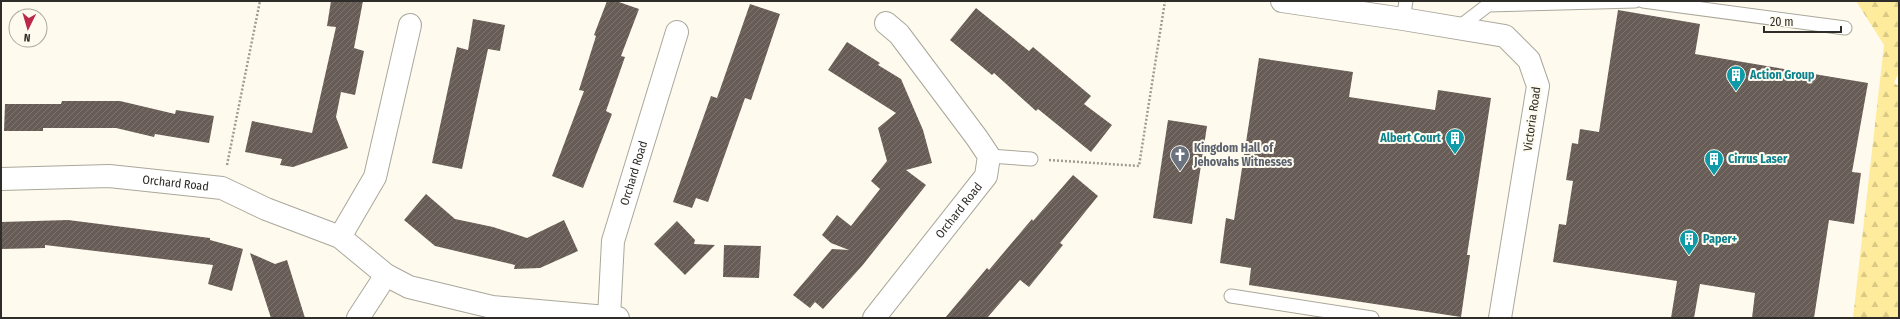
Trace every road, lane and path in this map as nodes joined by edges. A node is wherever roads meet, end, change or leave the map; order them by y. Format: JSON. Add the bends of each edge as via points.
{"nodes":[{"id":1,"x":260,"y":1,"type":"edge"},
{"id":2,"x":1165,"y":1,"type":"edge"},
{"id":3,"x":1282,"y":1,"type":"edge"},
{"id":4,"x":1635,"y":1,"type":"edge"},
{"id":5,"x":1643,"y":1,"type":"edge"},
{"id":6,"x":1405,"y":10,"type":"edge"},
{"id":7,"x":886,"y":23,"type":"dead end"},
{"id":8,"x":410,"y":25,"type":"dead end"},
{"id":9,"x":1458,"y":28,"type":"junction"},
{"id":10,"x":1844,"y":28,"type":"dead end"},
{"id":11,"x":677,"y":32,"type":"dead end"},
{"id":12,"x":988,"y":156,"type":"junction"},
{"id":13,"x":1031,"y":159,"type":"joint"},
{"id":14,"x":1,"y":179,"type":"edge"},
{"id":15,"x":222,"y":188,"type":"junction"},
{"id":16,"x":340,"y":237,"type":"junction"},
{"id":17,"x":386,"y":275,"type":"junction"},
{"id":18,"x":1231,"y":296,"type":"dead end"},
{"id":19,"x":358,"y":318,"type":"edge"},
{"id":20,"x":614,"y":318,"type":"edge"},
{"id":21,"x":874,"y":318,"type":"edge"},
{"id":22,"x":1372,"y":318,"type":"edge"},
{"id":23,"x":1500,"y":318,"type":"edge"}],
"edges":[{"from":1,"to":15,"type":"path"},
{"from":2,"to":13,"type":"path","via":[[1139,166]]},
{"from":3,"to":6,"type":"street","name":"Victoria Road"},
{"from":4,"to":9,"type":"lane","via":[[1488,5]]},
{"from":5,"to":10,"type":"lane"},
{"from":6,"to":9,"type":"street","name":"Victoria Road"},
{"from":7,"to":12,"type":"street","via":[[899,34]]},
{"from":8,"to":16,"type":"street","via":[[375,177]]},
{"from":9,"to":23,"type":"street","name":"Victoria Road","via":[[1505,36],[1529,60],[1538,86]]},
{"from":11,"to":20,"type":"street","name":"Orchard Road","via":[[613,241]]},
{"from":12,"to":13,"type":"lane"},
{"from":12,"to":21,"type":"street","name":"Orchard Road","via":[[986,176]]},
{"from":14,"to":15,"type":"street","name":"Orchard Road","via":[[110,176]]},
{"from":15,"to":16,"type":"street","name":"Orchard Road","via":[[266,209]]},
{"from":16,"to":17,"type":"street","name":"Orchard Road"},
{"from":17,"to":19,"type":"street"},
{"from":17,"to":20,"type":"street","name":"Orchard Road","via":[[409,287],[492,307]]},
{"from":18,"to":22,"type":"lane"}]}
